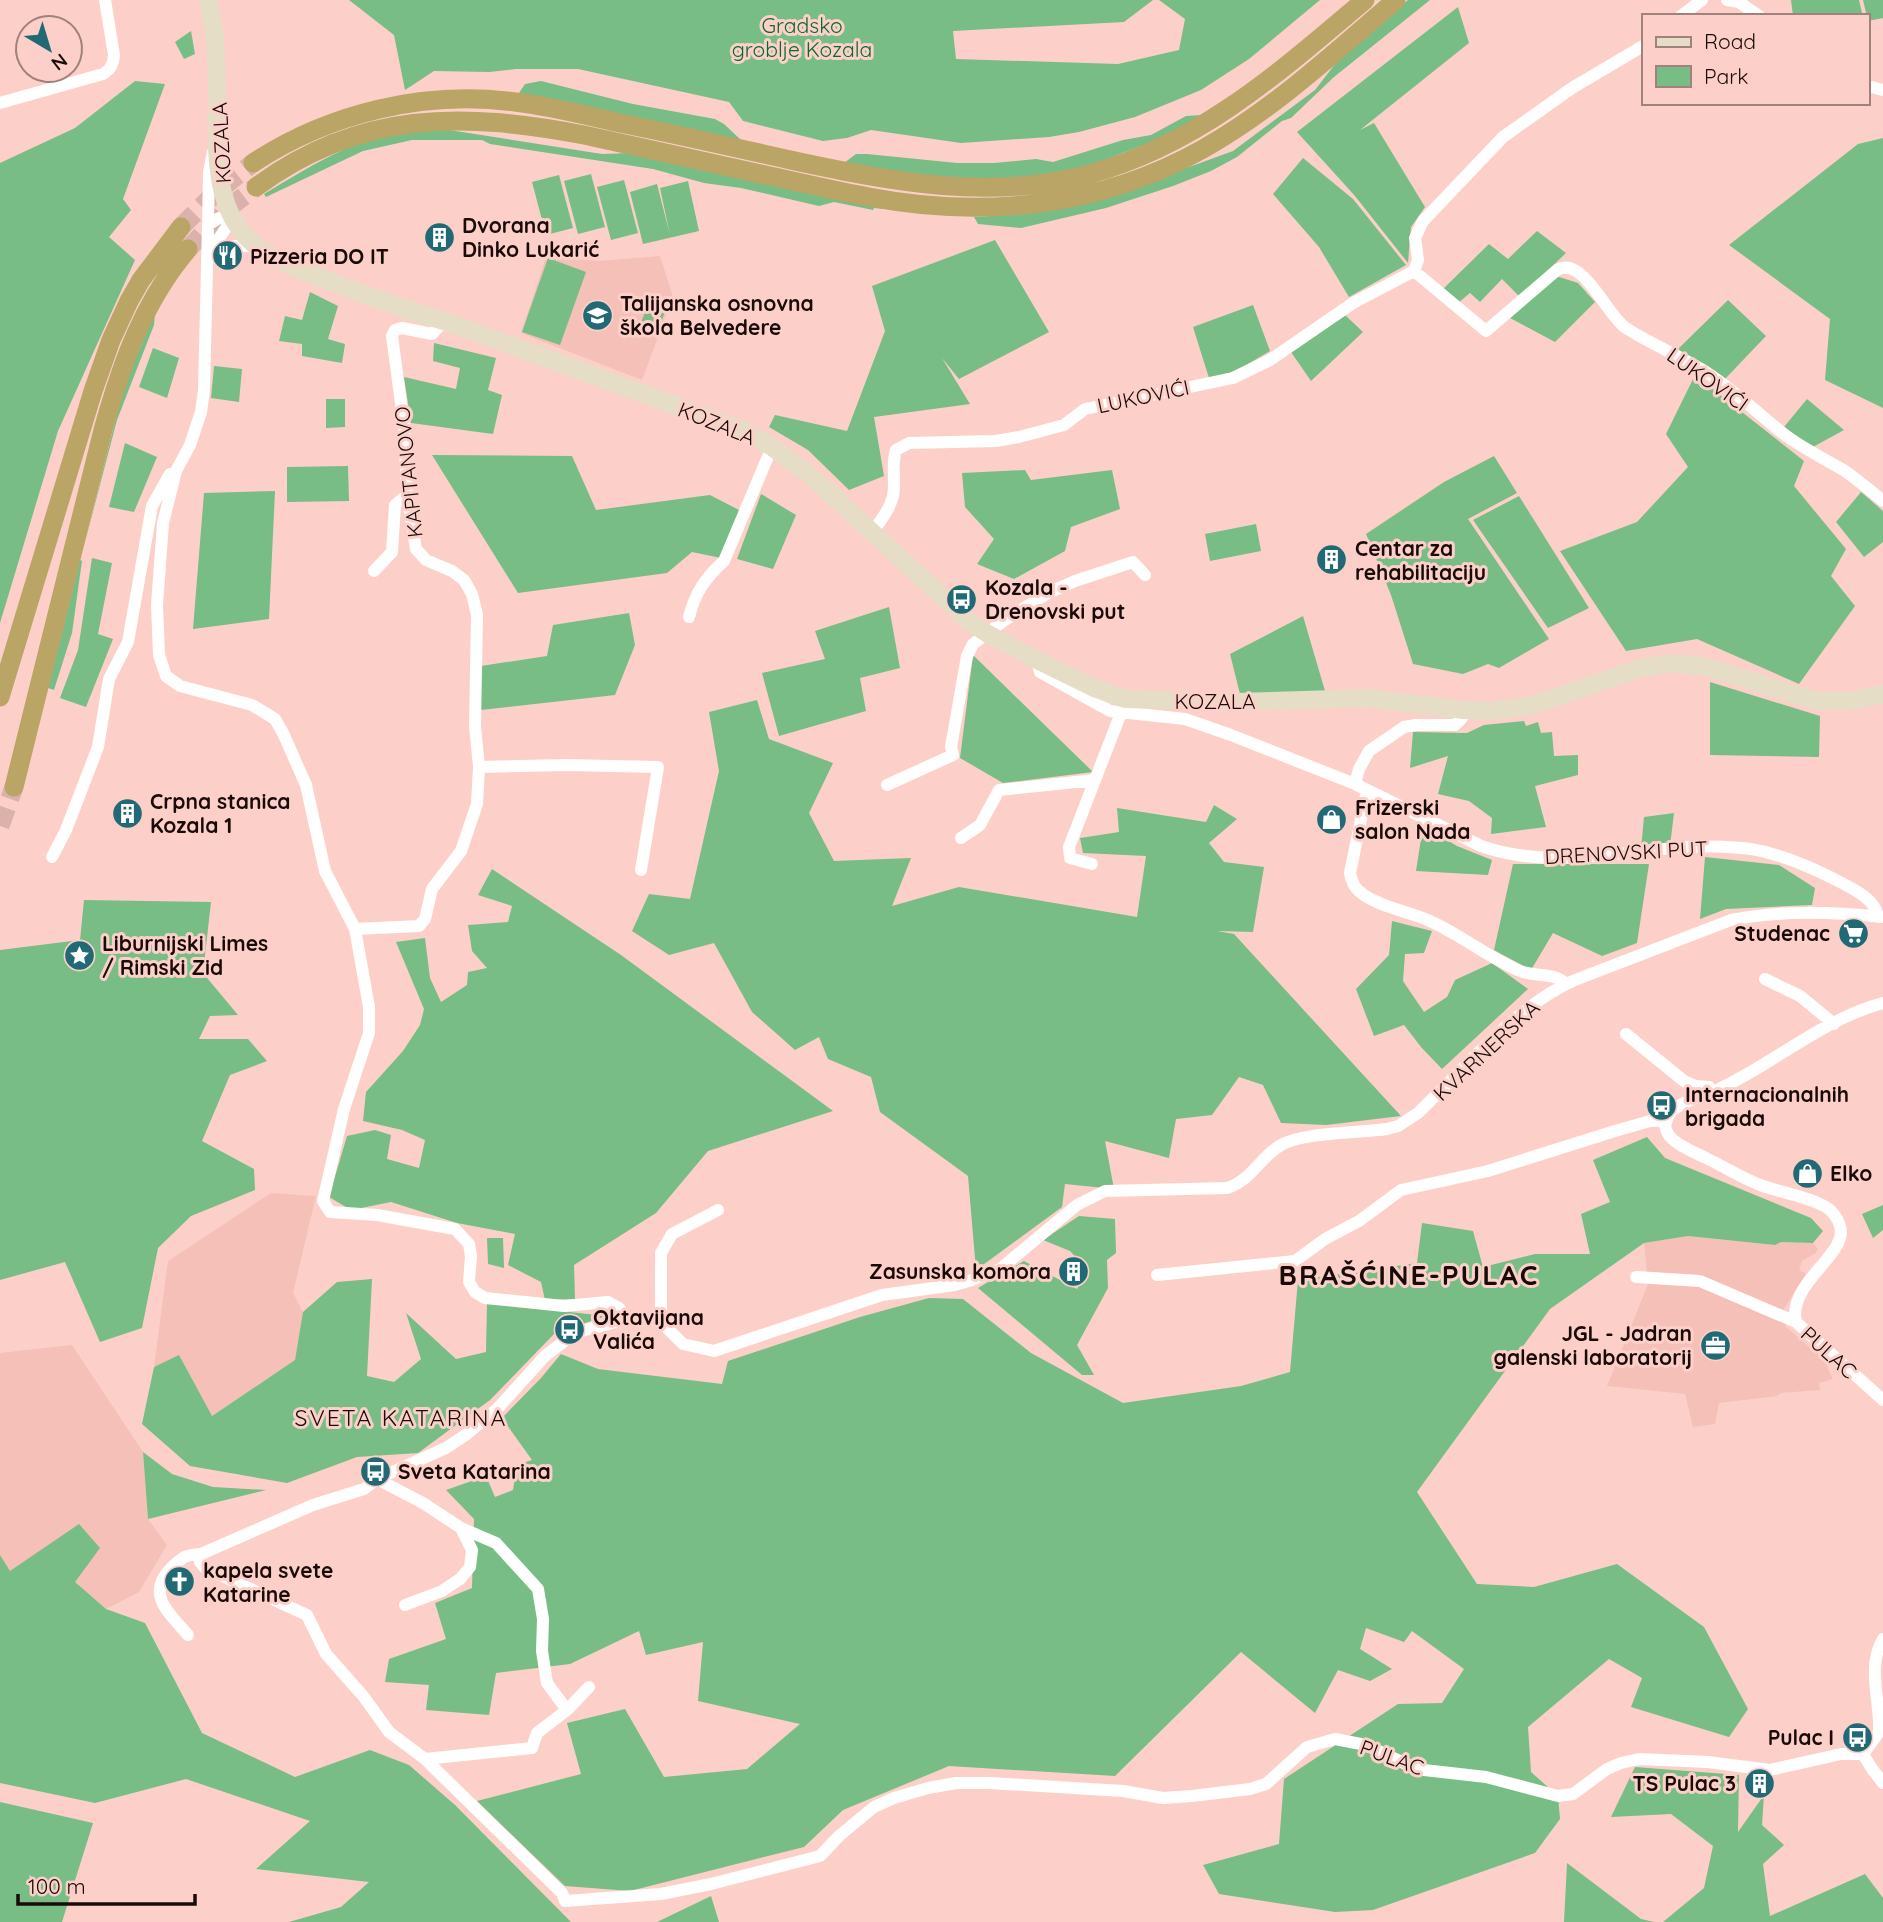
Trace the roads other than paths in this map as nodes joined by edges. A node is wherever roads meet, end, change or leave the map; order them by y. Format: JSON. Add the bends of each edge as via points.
{"nodes":[{"id":1,"x":105,"y":0,"type":"edge"},
{"id":2,"x":208,"y":0,"type":"edge"},
{"id":3,"x":1366,"y":0,"type":"edge"},
{"id":4,"x":1396,"y":0,"type":"edge"},
{"id":5,"x":1702,"y":0,"type":"edge"},
{"id":6,"x":1727,"y":0,"type":"edge"},
{"id":7,"x":1684,"y":14,"type":"edge"},
{"id":8,"x":1756,"y":14,"type":"edge"},
{"id":9,"x":1642,"y":47,"type":"edge"},
{"id":10,"x":0,"y":103,"type":"edge"},
{"id":11,"x":217,"y":132,"type":"junction"},
{"id":12,"x":253,"y":163,"type":"tunnel mouth"},
{"id":13,"x":256,"y":187,"type":"tunnel mouth"},
{"id":14,"x":232,"y":219,"type":"junction"},
{"id":15,"x":208,"y":225,"type":"junction"},
{"id":16,"x":181,"y":227,"type":"tunnel mouth"},
{"id":17,"x":255,"y":246,"type":"junction"},
{"id":18,"x":188,"y":249,"type":"tunnel mouth"},
{"id":19,"x":212,"y":250,"type":"junction"},
{"id":20,"x":1414,"y":271,"type":"junction"},
{"id":21,"x":444,"y":321,"type":"junction"},
{"id":22,"x":772,"y":447,"type":"junction"},
{"id":23,"x":176,"y":471,"type":"junction"},
{"id":24,"x":407,"y":495,"type":"junction"},
{"id":25,"x":1883,"y":501,"type":"edge"},
{"id":26,"x":873,"y":531,"type":"junction"},
{"id":27,"x":374,"y":571,"type":"dead end"},
{"id":28,"x":1145,"y":575,"type":"dead end"},
{"id":29,"x":689,"y":617,"type":"dead end"},
{"id":30,"x":988,"y":634,"type":"junction"},
{"id":31,"x":1037,"y":660,"type":"junction"},
{"id":32,"x":1883,"y":694,"type":"edge"},
{"id":33,"x":0,"y":696,"type":"edge"},
{"id":34,"x":1463,"y":710,"type":"junction"},
{"id":35,"x":1121,"y":713,"type":"junction"},
{"id":36,"x":480,"y":767,"type":"junction"},
{"id":37,"x":1095,"y":780,"type":"junction"},
{"id":38,"x":887,"y":785,"type":"dead end"},
{"id":39,"x":14,"y":787,"type":"tunnel mouth"},
{"id":40,"x":1361,"y":787,"type":"junction"},
{"id":41,"x":961,"y":838,"type":"dead end"},
{"id":42,"x":52,"y":857,"type":"dead end"},
{"id":43,"x":1092,"y":864,"type":"dead end"},
{"id":44,"x":642,"y":870,"type":"dead end"},
{"id":45,"x":1881,"y":917,"type":"edge"},
{"id":46,"x":355,"y":929,"type":"junction"},
{"id":47,"x":1765,"y":979,"type":"dead end"},
{"id":48,"x":1566,"y":984,"type":"junction"},
{"id":49,"x":1883,"y":1003,"type":"edge"},
{"id":50,"x":1834,"y":1024,"type":"junction"},
{"id":51,"x":1626,"y":1034,"type":"dead end"},
{"id":52,"x":1712,"y":1092,"type":"junction"},
{"id":53,"x":1667,"y":1120,"type":"junction"},
{"id":54,"x":718,"y":1210,"type":"dead end"},
{"id":55,"x":1157,"y":1275,"type":"dead end"},
{"id":56,"x":1636,"y":1277,"type":"dead end"},
{"id":57,"x":628,"y":1319,"type":"junction"},
{"id":58,"x":661,"y":1322,"type":"junction"},
{"id":59,"x":1796,"y":1322,"type":"junction"},
{"id":60,"x":1883,"y":1400,"type":"edge"},
{"id":61,"x":377,"y":1479,"type":"junction"},
{"id":62,"x":461,"y":1528,"type":"junction"},
{"id":63,"x":201,"y":1554,"type":"junction"},
{"id":64,"x":405,"y":1605,"type":"dead end"},
{"id":65,"x":188,"y":1635,"type":"dead end"},
{"id":66,"x":1883,"y":1639,"type":"edge"},
{"id":67,"x":589,"y":1687,"type":"dead end"},
{"id":68,"x":567,"y":1710,"type":"junction"},
{"id":69,"x":1881,"y":1733,"type":"edge"},
{"id":70,"x":1863,"y":1754,"type":"junction"},
{"id":71,"x":425,"y":1759,"type":"junction"},
{"id":72,"x":1883,"y":1783,"type":"edge"}],
"edges":[{"from":1,"to":10,"type":"street","via":[[114,55],[110,69]]},
{"from":2,"to":11,"type":"main road","name":"KOZALA","via":[[218,57]]},
{"from":3,"to":12,"type":"highway","via":[[1254,91],[1187,135],[1115,167],[1037,185],[958,188],[891,181],[567,111],[489,99],[436,100],[357,114],[294,139]]},
{"from":4,"to":13,"type":"highway","via":[[1269,105],[1204,149],[1137,180],[1051,203],[966,208],[867,197],[584,135],[478,120],[425,122],[373,131],[299,160]]},
{"from":5,"to":7,"type":"street"},
{"from":6,"to":8,"type":"street"},
{"from":9,"to":20,"type":"street","via":[[1503,137],[1423,221],[1415,237],[1418,260]]},
{"from":11,"to":14,"type":"main road","name":"KOZALA","via":[[220,174]]},
{"from":11,"to":15,"type":"street","via":[[209,172]]},
{"from":14,"to":15,"type":"street","via":[[219,218]]},
{"from":14,"to":17,"type":"main road","name":"KOZALA"},
{"from":14,"to":19,"type":"street"},
{"from":15,"to":19,"type":"street"},
{"from":16,"to":33,"type":"highway","via":[[135,290],[111,340]]},
{"from":17,"to":19,"type":"street"},
{"from":17,"to":21,"type":"main road","name":"KOZALA","via":[[287,265]]},
{"from":18,"to":39,"type":"highway","via":[[149,306],[118,379]]},
{"from":19,"to":23,"type":"street","via":[[201,412]]},
{"from":20,"to":25,"type":"street","name":"LUKOVIĆI","via":[[1486,331],[1557,270],[1566,267],[1578,272],[1625,327],[1726,386],[1788,437]]},
{"from":20,"to":26,"type":"street","name":"LUKOVIĆI","via":[[1233,378],[1085,409],[1064,425],[1019,437],[909,443],[896,450],[893,496]]},
{"from":21,"to":22,"type":"main road","name":"KOZALA","via":[[743,430]]},
{"from":21,"to":24,"type":"street","name":"KAPITANOVO","via":[[432,334],[402,328],[392,336]]},
{"from":22,"to":26,"type":"main road","name":"KOZALA"},
{"from":22,"to":29,"type":"street","via":[[723,561],[700,586]]},
{"from":23,"to":42,"type":"street","via":[[169,475],[152,506],[128,642],[109,679],[98,747]]},
{"from":23,"to":46,"type":"street","via":[[163,523],[159,568],[162,666],[166,676],[180,686],[252,705],[275,719],[306,785],[325,871]]},
{"from":24,"to":27,"type":"street","via":[[395,505],[392,552]]},
{"from":24,"to":36,"type":"street","name":"KAPITANOVO","via":[[416,550],[464,580],[472,594],[477,615],[475,726]]},
{"from":26,"to":30,"type":"main road","name":"KOZALA"},
{"from":28,"to":30,"type":"street","via":[[1133,562],[1075,580],[1022,608]]},
{"from":30,"to":31,"type":"main road","name":"KOZALA"},
{"from":30,"to":38,"type":"street","via":[[967,656],[953,755]]},
{"from":31,"to":34,"type":"main road","name":"KOZALA","via":[[1104,692],[1135,700],[1342,697]]},
{"from":31,"to":35,"type":"street","name":"DRENOVSKI PUT","via":[[1040,672]]},
{"from":32,"to":34,"type":"main road","name":"KOZALA","via":[[1851,701],[1816,701],[1707,667],[1672,663],[1641,668],[1530,706]]},
{"from":34,"to":40,"type":"street","via":[[1454,725],[1409,726],[1375,746],[1364,758]]},
{"from":35,"to":37,"type":"street"},
{"from":35,"to":40,"type":"street","name":"DRENOVSKI PUT","via":[[1196,722]]},
{"from":36,"to":44,"type":"street","via":[[657,767]]},
{"from":36,"to":46,"type":"street","name":"KAPITANOVO","via":[[477,804],[461,852],[432,889],[425,919],[411,928]]},
{"from":37,"to":41,"type":"street","via":[[999,790],[980,824]]},
{"from":37,"to":43,"type":"street","via":[[1069,847],[1070,858]]},
{"from":40,"to":45,"type":"street","name":"DRENOVSKI PUT","via":[[1481,846],[1517,856],[1752,849],[1788,859],[1854,890]]},
{"from":40,"to":48,"type":"street","via":[[1350,873],[1358,891],[1432,922],[1518,970],[1554,976]]},
{"from":45,"to":48,"type":"street","name":"KVARNERSKA","via":[[1786,913],[1731,920]]},
{"from":46,"to":57,"type":"street","via":[[369,1033],[344,1110],[323,1201],[331,1212],[455,1228],[469,1244],[469,1282],[485,1298],[564,1306],[608,1302]]},
{"from":47,"to":50,"type":"street","via":[[1800,996]]},
{"from":48,"to":58,"type":"street","name":"KVARNERSKA","via":[[1528,1007],[1418,1113],[1398,1126],[1289,1140],[1242,1182],[1227,1188],[1100,1193],[1077,1205],[1000,1269],[955,1285],[882,1295],[714,1351],[683,1343]]},
{"from":49,"to":50,"type":"street"},
{"from":50,"to":52,"type":"street"},
{"from":51,"to":52,"type":"street","via":[[1690,1085],[1709,1087]]},
{"from":52,"to":53,"type":"street","via":[[1675,1109]]},
{"from":53,"to":55,"type":"street","via":[[1615,1131],[1510,1165],[1401,1190],[1295,1261]]},
{"from":53,"to":59,"type":"street","name":"PULAC","via":[[1668,1133],[1678,1145],[1762,1186],[1826,1206],[1835,1215],[1841,1236],[1798,1297],[1793,1312]]},
{"from":54,"to":58,"type":"street","via":[[672,1234],[661,1253]]},
{"from":56,"to":59,"type":"street","via":[[1700,1281]]},
{"from":57,"to":58,"type":"street"},
{"from":57,"to":61,"type":"street","via":[[572,1335],[467,1434]]},
{"from":59,"to":60,"type":"street","name":"PULAC"},
{"from":61,"to":62,"type":"street"},
{"from":61,"to":63,"type":"street","via":[[364,1489],[313,1505]]},
{"from":62,"to":64,"type":"street","via":[[472,1550],[470,1567],[442,1591]]},
{"from":62,"to":68,"type":"street","via":[[496,1543],[538,1589],[547,1683]]},
{"from":63,"to":65,"type":"street","via":[[184,1555],[162,1578],[158,1592]]},
{"from":63,"to":71,"type":"street","via":[[205,1568],[307,1615],[326,1654],[389,1732]]},
{"from":66,"to":69,"type":"street","via":[[1876,1660]]},
{"from":67,"to":68,"type":"street"},
{"from":68,"to":71,"type":"street","via":[[537,1733],[532,1748]]},
{"from":69,"to":70,"type":"street"},
{"from":70,"to":71,"type":"street","name":"PULAC","via":[[1841,1754],[1770,1770],[1639,1759],[1607,1769],[1573,1794],[1558,1796],[1486,1777],[1424,1770],[1366,1745],[1335,1739],[1307,1747],[1266,1784],[1192,1797],[990,1783],[928,1788],[874,1807],[820,1856],[662,1894],[565,1901]]},
{"from":70,"to":72,"type":"street"}]}
